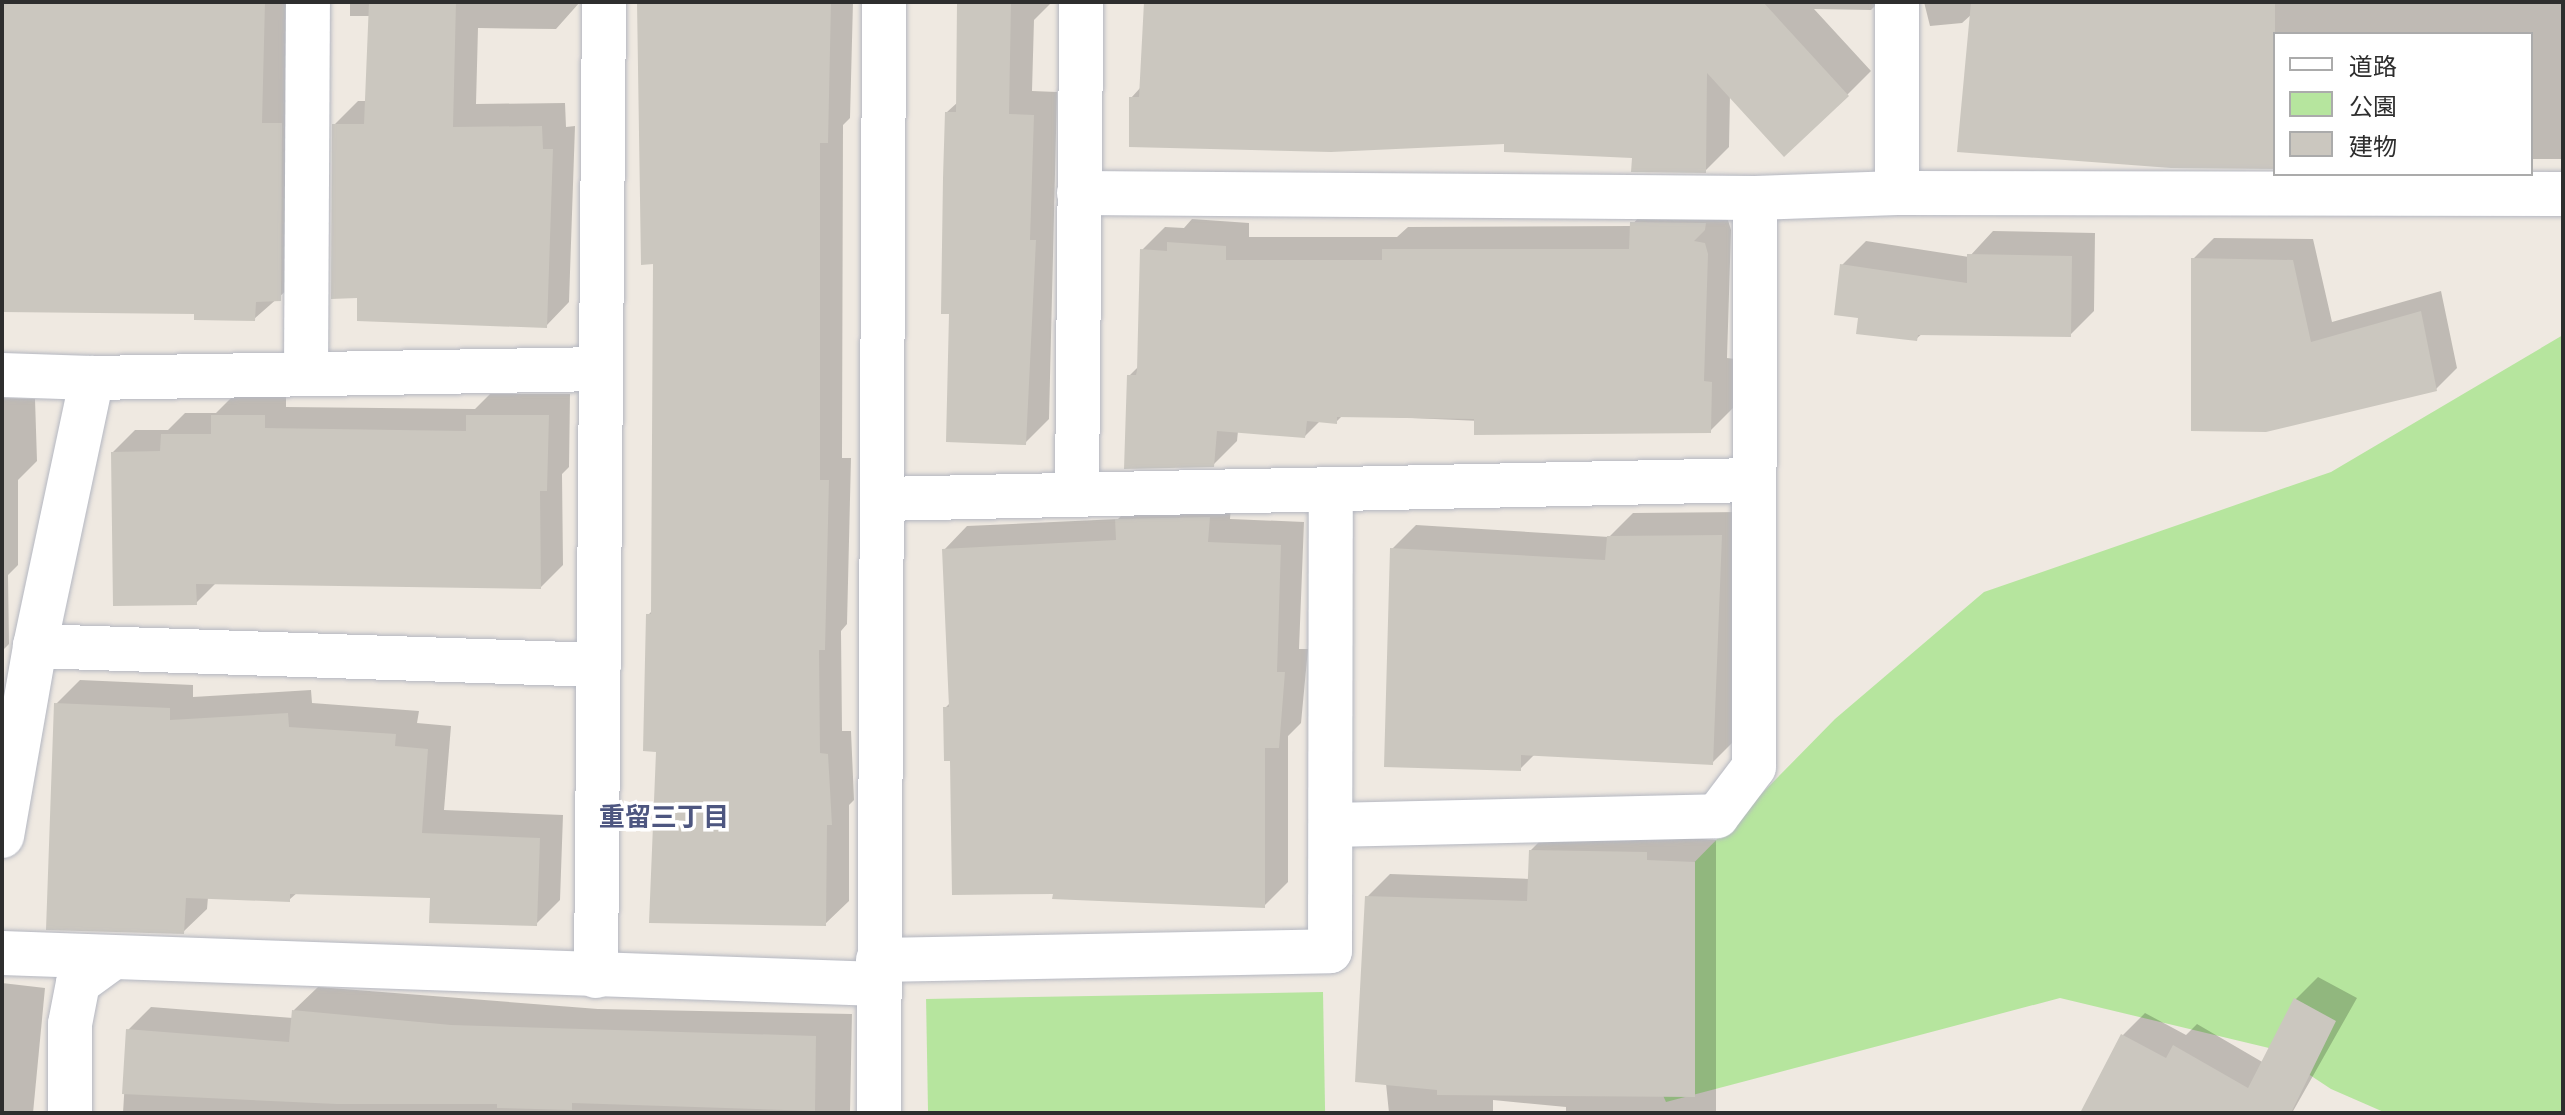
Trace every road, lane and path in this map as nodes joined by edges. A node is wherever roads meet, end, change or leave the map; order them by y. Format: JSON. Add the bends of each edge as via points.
{"nodes":[{"id":1,"x":308,"y":2,"type":"edge"},
{"id":2,"x":604,"y":2,"type":"edge"},
{"id":3,"x":884,"y":2,"type":"edge"},
{"id":4,"x":1081,"y":2,"type":"edge"},
{"id":5,"x":1897,"y":2,"type":"edge"},
{"id":6,"x":1079,"y":193,"type":"junction"},
{"id":7,"x":1897,"y":193,"type":"junction"},
{"id":8,"x":2563,"y":194,"type":"edge"},
{"id":9,"x":1755,"y":198,"type":"junction"},
{"id":10,"x":601,"y":369,"type":"junction"},
{"id":11,"x":306,"y":372,"type":"junction"},
{"id":12,"x":2,"y":375,"type":"edge"},
{"id":13,"x":92,"y":378,"type":"junction"},
{"id":14,"x":1754,"y":480,"type":"junction"},
{"id":15,"x":1331,"y":489,"type":"junction"},
{"id":16,"x":1077,"y":494,"type":"junction"},
{"id":17,"x":882,"y":499,"type":"junction"},
{"id":18,"x":35,"y":646,"type":"junction"},
{"id":19,"x":599,"y":665,"type":"junction"},
{"id":20,"x":1331,"y":825,"type":"junction"},
{"id":21,"x":2,"y":836,"type":"edge"},
{"id":22,"x":2,"y":953,"type":"edge"},
{"id":23,"x":110,"y":960,"type":"junction"},
{"id":24,"x":878,"y":972,"type":"junction"},
{"id":25,"x":596,"y":976,"type":"junction"},
{"id":26,"x":70,"y":1113,"type":"edge"},
{"id":27,"x":879,"y":1113,"type":"edge"}],
"edges":[{"from":1,"to":11,"type":"street"},
{"from":2,"to":10,"type":"street"},
{"from":3,"to":17,"type":"street"},
{"from":4,"to":6,"type":"street"},
{"from":5,"to":7,"type":"street"},
{"from":6,"to":9,"type":"street"},
{"from":6,"to":16,"type":"street"},
{"from":7,"to":8,"type":"street"},
{"from":7,"to":9,"type":"street"},
{"from":9,"to":14,"type":"street"},
{"from":10,"to":11,"type":"street"},
{"from":10,"to":19,"type":"street"},
{"from":11,"to":13,"type":"street"},
{"from":12,"to":13,"type":"street"},
{"from":13,"to":18,"type":"street"},
{"from":14,"to":15,"type":"street"},
{"from":14,"to":20,"type":"street","via":[[1754,767],[1717,816]]},
{"from":15,"to":16,"type":"street"},
{"from":15,"to":20,"type":"street"},
{"from":16,"to":17,"type":"street"},
{"from":17,"to":24,"type":"street"},
{"from":18,"to":19,"type":"street"},
{"from":18,"to":21,"type":"street"},
{"from":19,"to":25,"type":"street"},
{"from":20,"to":24,"type":"street","via":[[1330,951]]},
{"from":22,"to":23,"type":"street"},
{"from":23,"to":25,"type":"street"},
{"from":23,"to":26,"type":"street","via":[[78,983],[70,1024]]},
{"from":24,"to":25,"type":"street"},
{"from":24,"to":27,"type":"street"}]}
